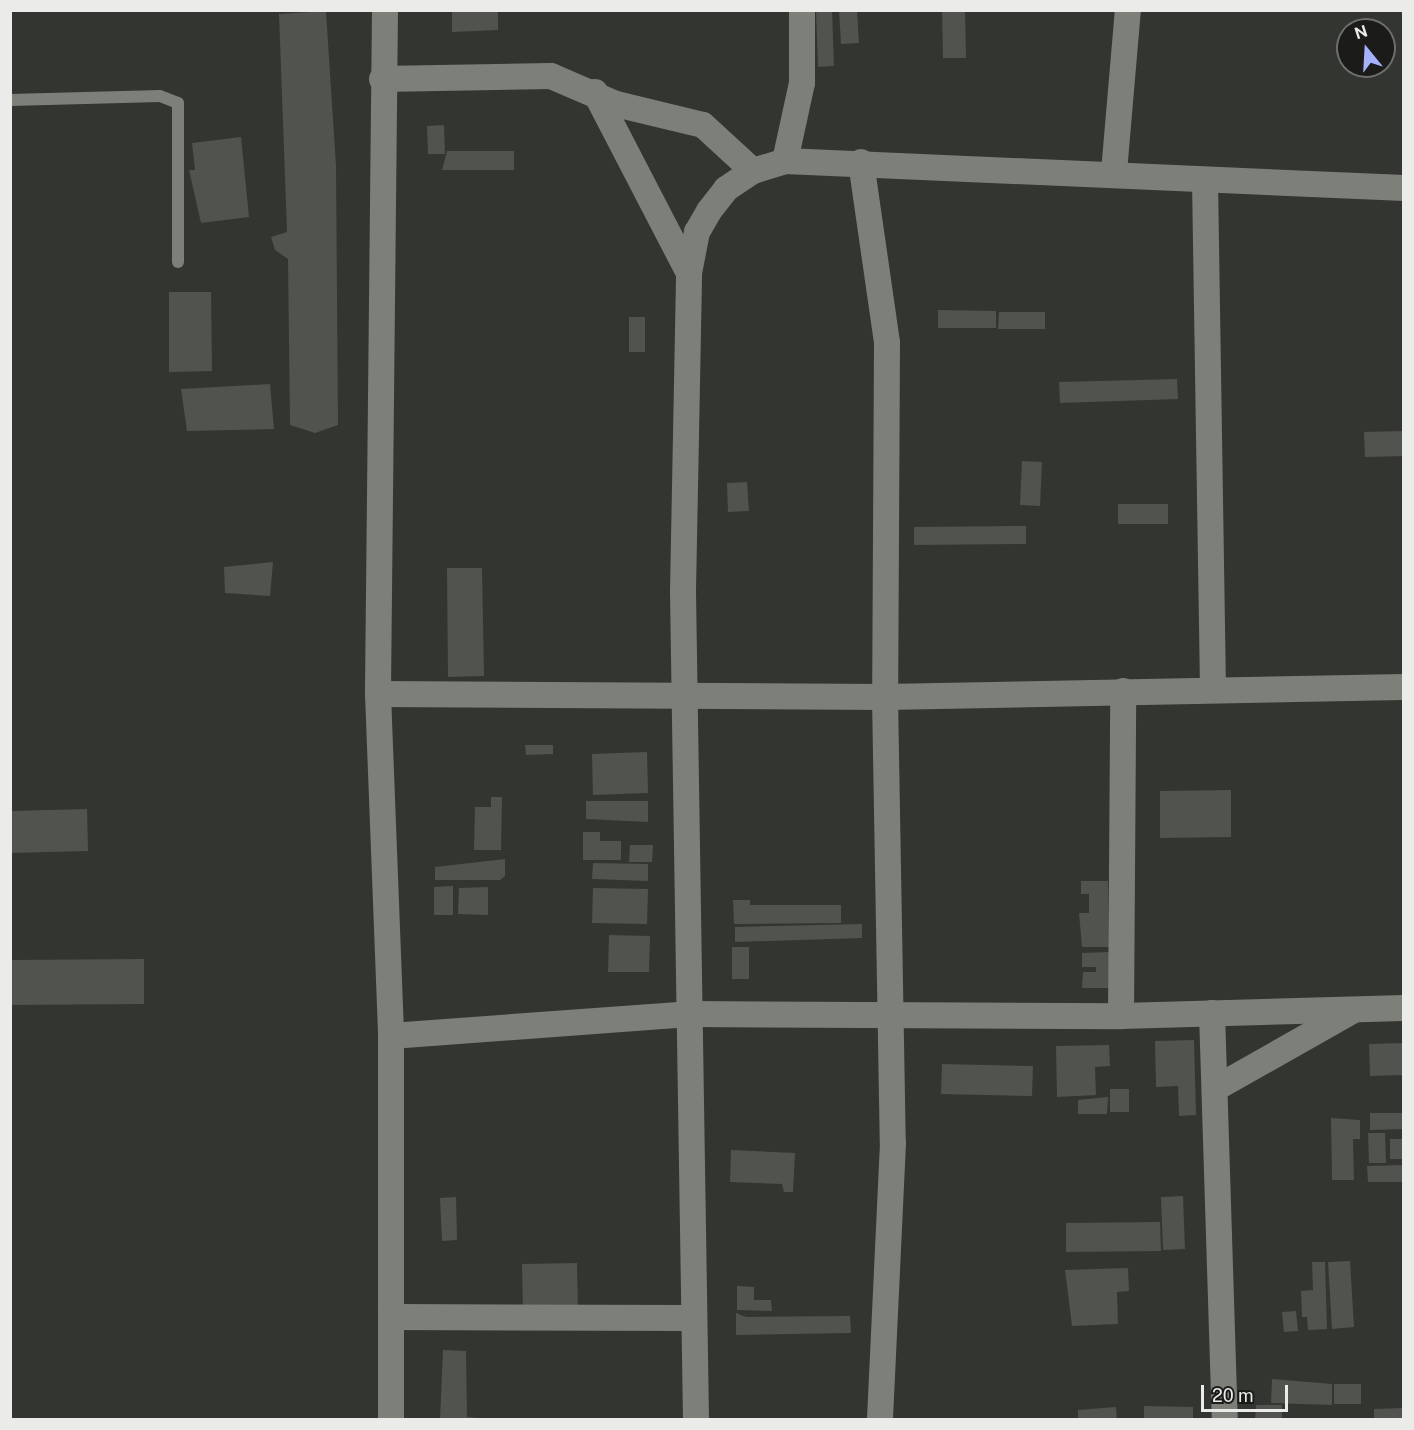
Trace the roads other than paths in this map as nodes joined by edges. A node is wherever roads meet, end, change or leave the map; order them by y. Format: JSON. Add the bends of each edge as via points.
{"nodes":[{"id":1,"x":385,"y":10,"type":"edge"},
{"id":2,"x":802,"y":10,"type":"edge"},
{"id":3,"x":1128,"y":10,"type":"edge"},
{"id":4,"x":382,"y":79,"type":"junction"},
{"id":5,"x":595,"y":92,"type":"junction"},
{"id":6,"x":10,"y":100,"type":"edge"},
{"id":7,"x":785,"y":161,"type":"junction"},
{"id":8,"x":861,"y":162,"type":"junction"},
{"id":9,"x":753,"y":171,"type":"junction"},
{"id":10,"x":1114,"y":172,"type":"junction"},
{"id":11,"x":1205,"y":180,"type":"junction"},
{"id":12,"x":1404,"y":188,"type":"edge"},
{"id":13,"x":178,"y":262,"type":"dead end"},
{"id":14,"x":689,"y":273,"type":"junction"},
{"id":15,"x":1404,"y":687,"type":"edge"},
{"id":16,"x":1213,"y":690,"type":"junction"},
{"id":17,"x":1123,"y":691,"type":"junction"},
{"id":18,"x":378,"y":693,"type":"junction"},
{"id":19,"x":684,"y":695,"type":"junction"},
{"id":20,"x":885,"y":697,"type":"junction"},
{"id":21,"x":1404,"y":1008,"type":"edge"},
{"id":22,"x":1354,"y":1009,"type":"junction"},
{"id":23,"x":1212,"y":1013,"type":"junction"},
{"id":24,"x":689,"y":1014,"type":"junction"},
{"id":25,"x":892,"y":1016,"type":"junction"},
{"id":26,"x":1121,"y":1016,"type":"junction"},
{"id":27,"x":391,"y":1036,"type":"junction"},
{"id":28,"x":1216,"y":1088,"type":"junction"},
{"id":29,"x":393,"y":1317,"type":"junction"},
{"id":30,"x":693,"y":1318,"type":"junction"},
{"id":31,"x":391,"y":1419,"type":"edge"},
{"id":32,"x":696,"y":1419,"type":"edge"},
{"id":33,"x":880,"y":1419,"type":"edge"},
{"id":34,"x":1225,"y":1419,"type":"edge"}],
"edges":[{"from":1,"to":4,"type":"street"},
{"from":2,"to":7,"type":"street","via":[[802,83]]},
{"from":3,"to":10,"type":"street"},
{"from":4,"to":5,"type":"street","via":[[517,73],[551,76]]},
{"from":4,"to":18,"type":"street"},
{"from":5,"to":9,"type":"street","via":[[616,104],[703,125]]},
{"from":5,"to":14,"type":"street"},
{"from":6,"to":13,"type":"lane","via":[[160,96],[178,103]]},
{"from":7,"to":8,"type":"street"},
{"from":7,"to":9,"type":"street"},
{"from":8,"to":10,"type":"street"},
{"from":8,"to":20,"type":"street","via":[[887,343]]},
{"from":9,"to":14,"type":"street","via":[[726,189],[709,211],[697,232]]},
{"from":10,"to":11,"type":"street"},
{"from":11,"to":12,"type":"street"},
{"from":11,"to":16,"type":"street"},
{"from":14,"to":19,"type":"street"},
{"from":15,"to":16,"type":"street"},
{"from":16,"to":17,"type":"street"},
{"from":17,"to":20,"type":"street"},
{"from":17,"to":26,"type":"street"},
{"from":18,"to":19,"type":"street"},
{"from":18,"to":27,"type":"street"},
{"from":19,"to":20,"type":"street"},
{"from":19,"to":24,"type":"street"},
{"from":20,"to":25,"type":"street"},
{"from":21,"to":22,"type":"street"},
{"from":22,"to":23,"type":"street"},
{"from":22,"to":28,"type":"street"},
{"from":23,"to":26,"type":"street"},
{"from":23,"to":28,"type":"street"},
{"from":24,"to":25,"type":"street"},
{"from":24,"to":27,"type":"street"},
{"from":24,"to":30,"type":"street"},
{"from":25,"to":26,"type":"street"},
{"from":25,"to":33,"type":"street","via":[[893,1143]]},
{"from":27,"to":29,"type":"street"},
{"from":28,"to":34,"type":"street"},
{"from":29,"to":30,"type":"street"},
{"from":29,"to":31,"type":"street"},
{"from":30,"to":32,"type":"street"}]}
